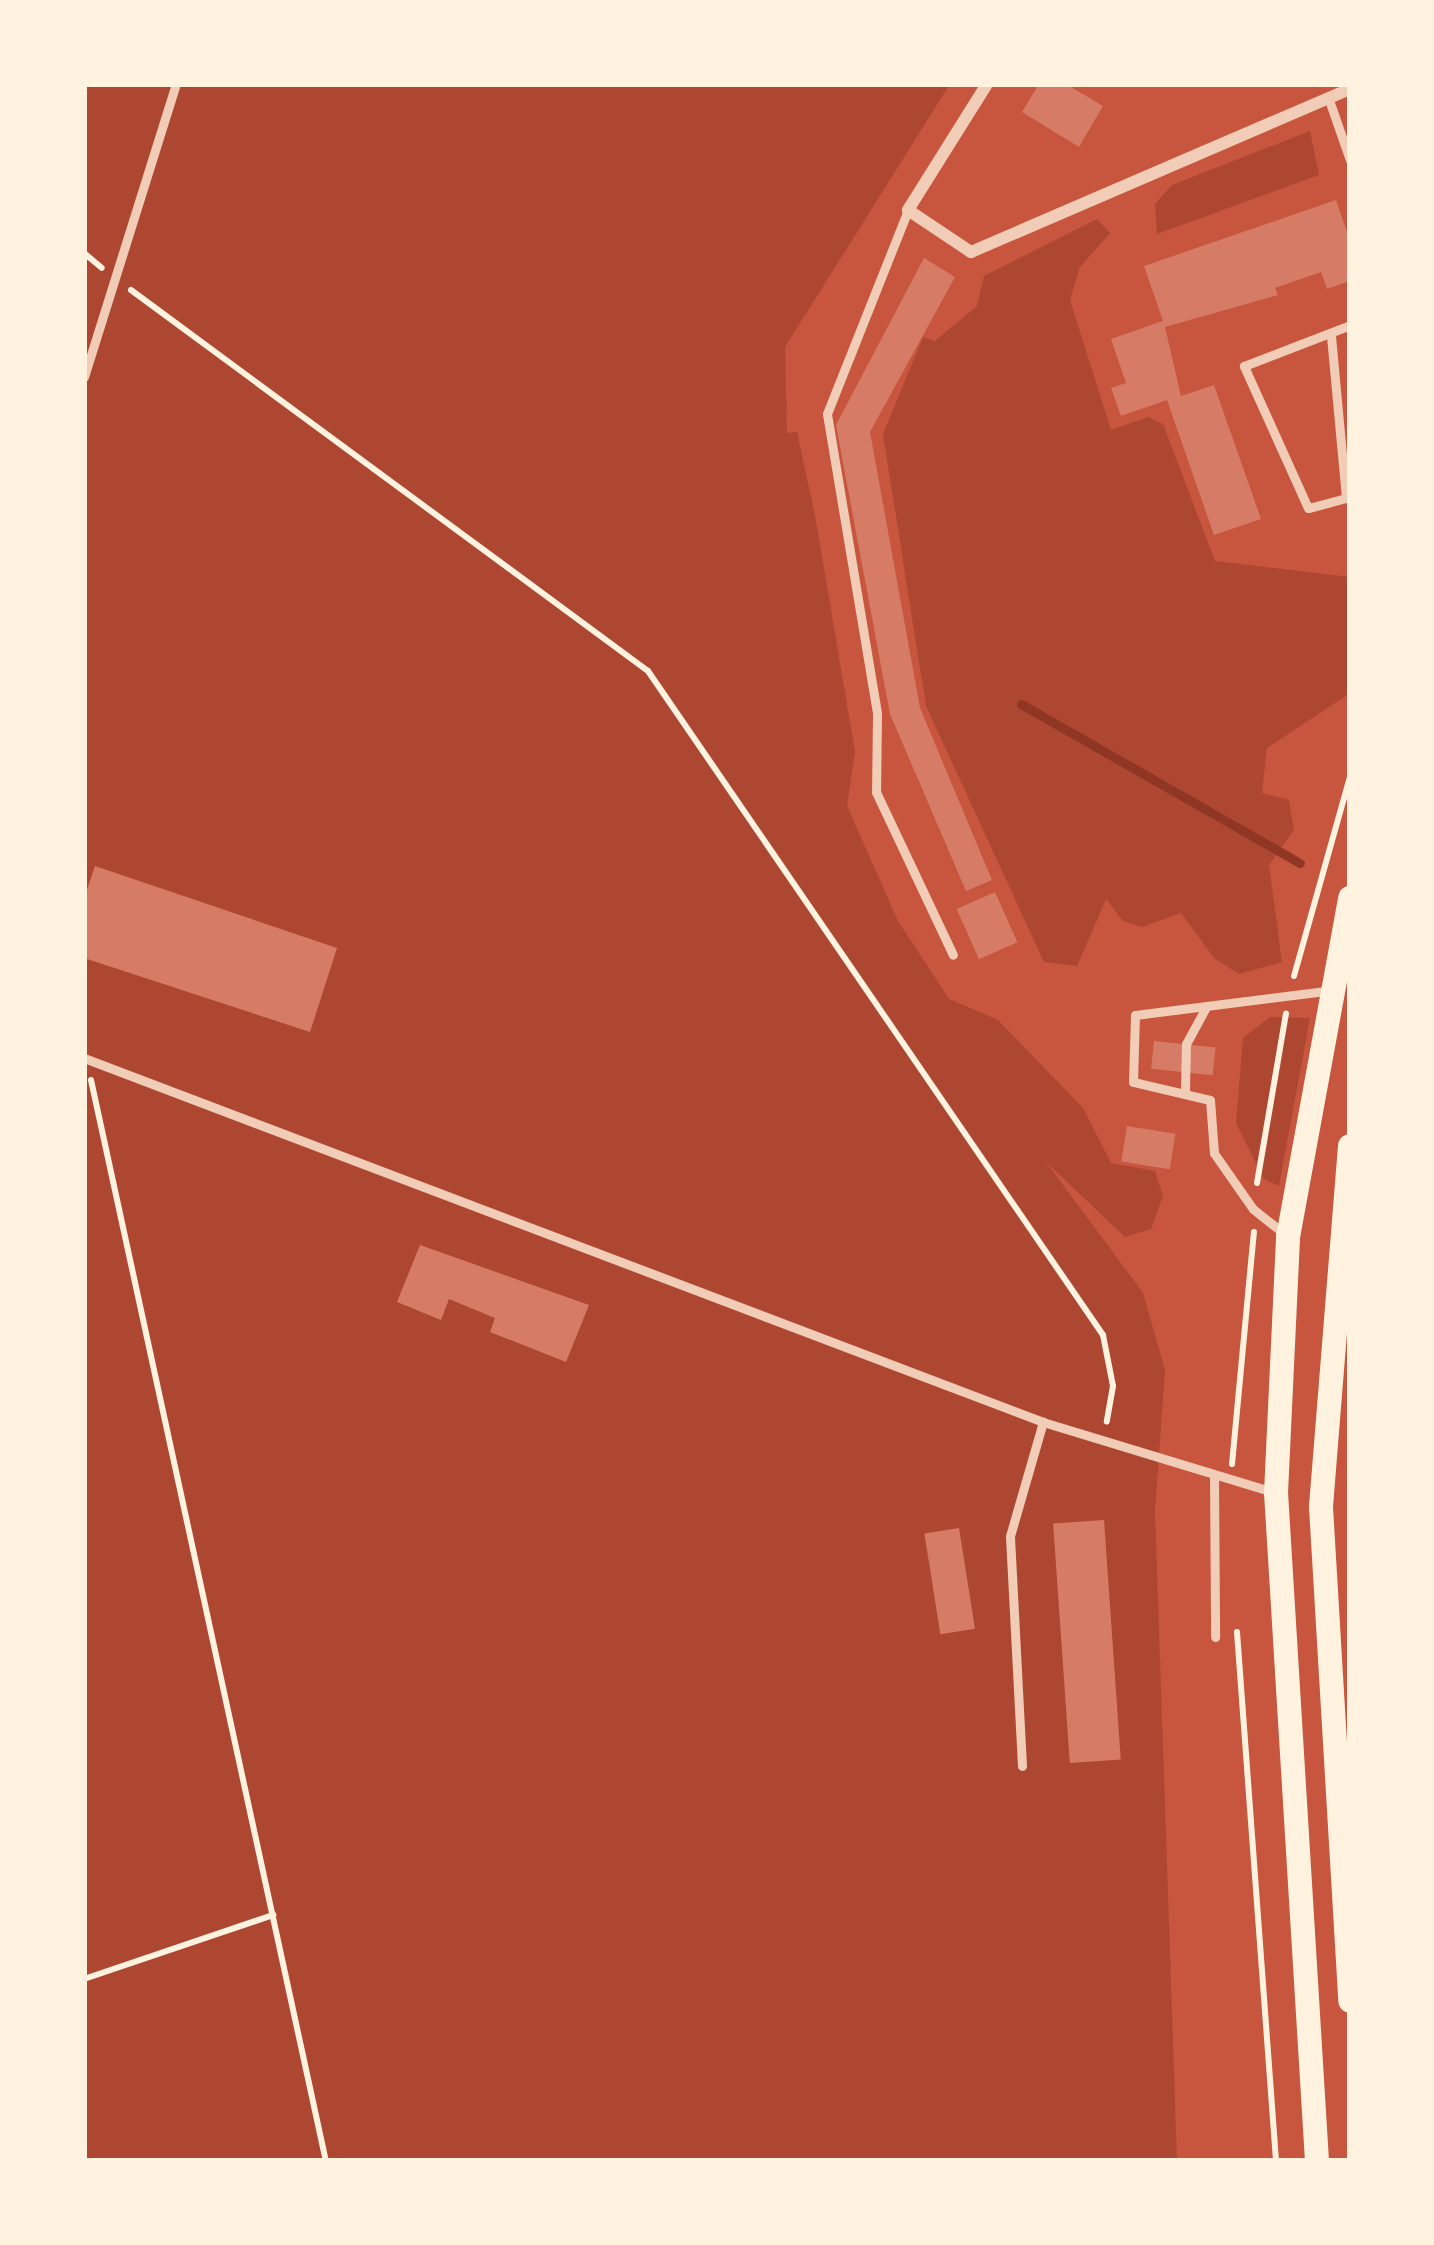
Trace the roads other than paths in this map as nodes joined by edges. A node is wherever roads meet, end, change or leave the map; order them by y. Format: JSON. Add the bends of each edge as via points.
{"nodes":[{"id":1,"x":176,"y":84,"type":"edge"},
{"id":2,"x":986,"y":84,"type":"edge"},
{"id":3,"x":1350,"y":88,"type":"edge"},
{"id":4,"x":1328,"y":97,"type":"junction"},
{"id":5,"x":1350,"y":160,"type":"edge"},
{"id":6,"x":908,"y":210,"type":"junction"},
{"id":7,"x":1350,"y":325,"type":"edge"},
{"id":8,"x":1331,"y":337,"type":"junction"},
{"id":9,"x":84,"y":377,"type":"edge"},
{"id":10,"x":1350,"y":898,"type":"edge"},
{"id":11,"x":953,"y":955,"type":"dead end"},
{"id":12,"x":1333,"y":990,"type":"junction"},
{"id":13,"x":1206,"y":1007,"type":"junction"},
{"id":14,"x":85,"y":1059,"type":"edge"},
{"id":15,"x":1185,"y":1091,"type":"junction"},
{"id":16,"x":1350,"y":1146,"type":"edge"},
{"id":17,"x":1288,"y":1237,"type":"junction"},
{"id":18,"x":1338,"y":1389,"type":"edge"},
{"id":19,"x":1042,"y":1422,"type":"junction"},
{"id":20,"x":1214,"y":1478,"type":"junction"},
{"id":21,"x":1276,"y":1493,"type":"junction"},
{"id":22,"x":1215,"y":1637,"type":"dead end"},
{"id":23,"x":1339,"y":1644,"type":"edge"},
{"id":24,"x":1022,"y":1766,"type":"dead end"},
{"id":25,"x":1350,"y":2001,"type":"edge"},
{"id":26,"x":1317,"y":2161,"type":"edge"}],
"edges":[{"from":1,"to":9,"type":"lane"},
{"from":2,"to":6,"type":"street"},
{"from":3,"to":4,"type":"street"},
{"from":4,"to":5,"type":"lane"},
{"from":4,"to":6,"type":"street","via":[[971,252]]},
{"from":6,"to":11,"type":"lane","via":[[827,414],[877,714],[876,792]]},
{"from":7,"to":8,"type":"lane"},
{"from":8,"to":8,"type":"lane","via":[[1244,366],[1308,508],[1346,498]]},
{"from":10,"to":12,"type":"main road"},
{"from":12,"to":13,"type":"lane"},
{"from":12,"to":17,"type":"main road"},
{"from":13,"to":15,"type":"lane","via":[[1186,1043]]},
{"from":13,"to":15,"type":"lane","via":[[1136,1015],[1133,1082]]},
{"from":14,"to":19,"type":"lane"},
{"from":15,"to":17,"type":"lane","via":[[1210,1100],[1214,1153],[1253,1209]]},
{"from":16,"to":18,"type":"main road"},
{"from":17,"to":21,"type":"main road"},
{"from":18,"to":23,"type":"main road","via":[[1321,1507]]},
{"from":19,"to":20,"type":"lane"},
{"from":19,"to":24,"type":"lane","via":[[1010,1536]]},
{"from":20,"to":21,"type":"lane"},
{"from":20,"to":22,"type":"lane"},
{"from":21,"to":26,"type":"main road"},
{"from":23,"to":25,"type":"main road"}]}
